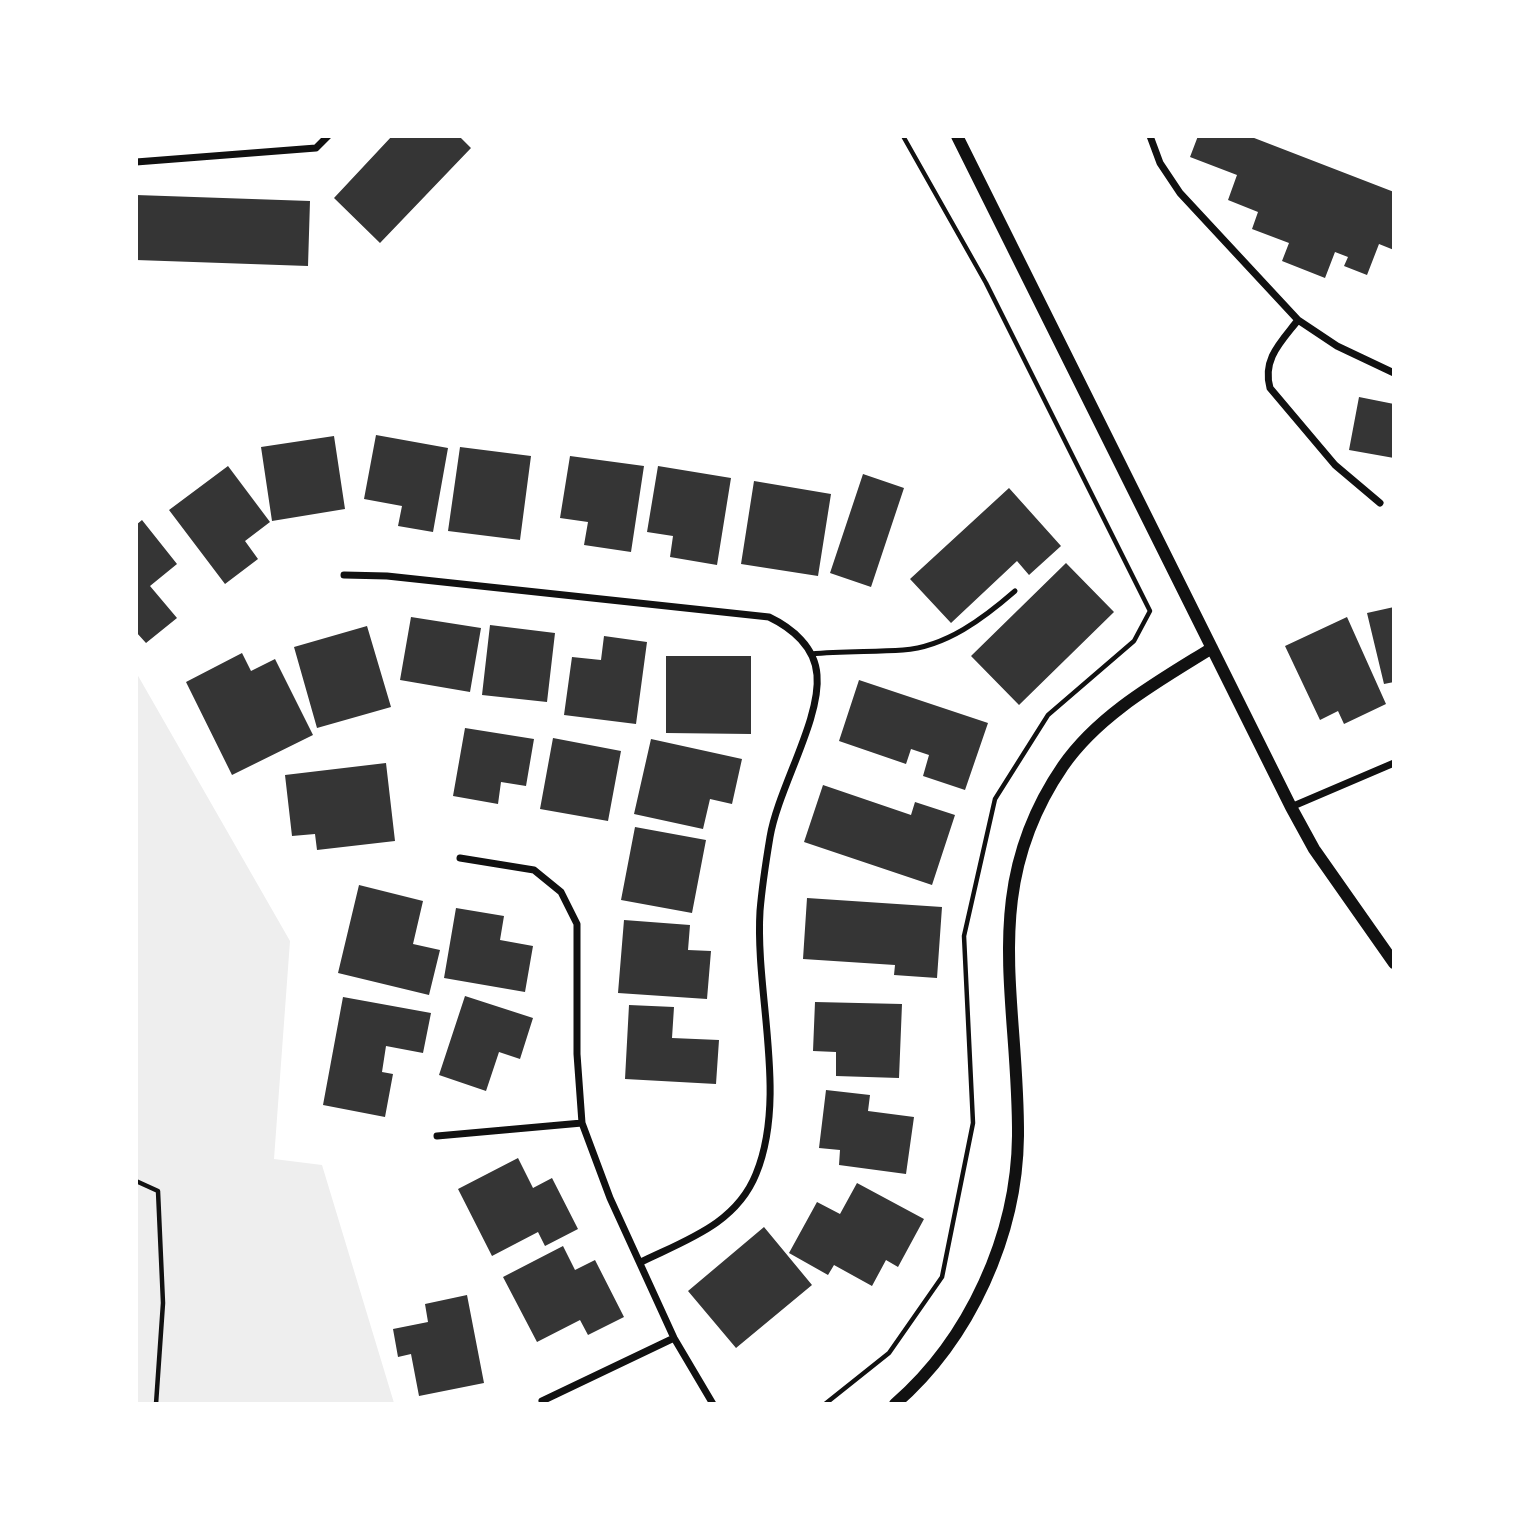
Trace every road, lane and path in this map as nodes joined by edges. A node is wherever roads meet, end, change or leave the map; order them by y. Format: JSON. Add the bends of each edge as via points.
{"nodes":[{"id":1,"x":328,"y":136,"type":"edge"},
{"id":2,"x":903,"y":136,"type":"edge"},
{"id":3,"x":957,"y":136,"type":"edge"},
{"id":4,"x":1150,"y":136,"type":"edge"},
{"id":5,"x":136,"y":162,"type":"edge"},
{"id":6,"x":1298,"y":320,"type":"junction"},
{"id":7,"x":1394,"y":373,"type":"edge"},
{"id":8,"x":1380,"y":503,"type":"dead end"},
{"id":9,"x":344,"y":575,"type":"dead end"},
{"id":10,"x":1016,"y":591,"type":"dead end"},
{"id":11,"x":1212,"y":648,"type":"junction"},
{"id":12,"x":811,"y":654,"type":"junction"},
{"id":13,"x":1394,"y":762,"type":"edge"},
{"id":14,"x":1291,"y":807,"type":"junction"},
{"id":15,"x":460,"y":858,"type":"dead end"},
{"id":16,"x":1394,"y":963,"type":"edge"},
{"id":17,"x":582,"y":1123,"type":"junction"},
{"id":18,"x":437,"y":1136,"type":"dead end"},
{"id":19,"x":136,"y":1181,"type":"edge"},
{"id":20,"x":641,"y":1262,"type":"junction"},
{"id":21,"x":674,"y":1338,"type":"junction"},
{"id":22,"x":542,"y":1401,"type":"dead end"},
{"id":23,"x":156,"y":1404,"type":"edge"},
{"id":24,"x":713,"y":1404,"type":"edge"},
{"id":25,"x":825,"y":1404,"type":"edge"},
{"id":26,"x":895,"y":1404,"type":"edge"}],
"edges":[{"from":1,"to":5,"type":"street","via":[[316,148]]},
{"from":2,"to":25,"type":"path","via":[[986,283],[1150,611],[1134,641],[1048,715],[995,799],[964,936],[973,1123],[942,1278],[889,1353]]},
{"from":3,"to":11,"type":"street"},
{"from":4,"to":6,"type":"street","via":[[1160,163],[1180,192]]},
{"from":6,"to":7,"type":"street","via":[[1337,346]]},
{"from":6,"to":8,"type":"street","via":[[1268,360],[1270,388],[1335,465]]},
{"from":9,"to":12,"type":"street","via":[[769,617],[787,625]]},
{"from":10,"to":12,"type":"lane","via":[[955,635],[927,645]]},
{"from":11,"to":14,"type":"street"},
{"from":11,"to":26,"type":"street","via":[[1157,682],[1093,731],[1058,774],[1025,837],[1015,871],[1008,931],[1018,1140],[1007,1215],[996,1254],[959,1328],[932,1366]]},
{"from":12,"to":20,"type":"street","via":[[817,674],[812,715],[771,834],[760,912],[769,1104],[763,1153],[755,1177],[731,1214]]},
{"from":13,"to":14,"type":"street"},
{"from":14,"to":16,"type":"street","via":[[1314,849]]},
{"from":15,"to":17,"type":"street","via":[[534,870],[561,892],[577,924]]},
{"from":17,"to":18,"type":"street"},
{"from":17,"to":20,"type":"street","via":[[610,1198]]},
{"from":19,"to":23,"type":"path","via":[[158,1191],[163,1303]]},
{"from":20,"to":21,"type":"street"},
{"from":21,"to":22,"type":"street"},
{"from":21,"to":24,"type":"street"}]}
